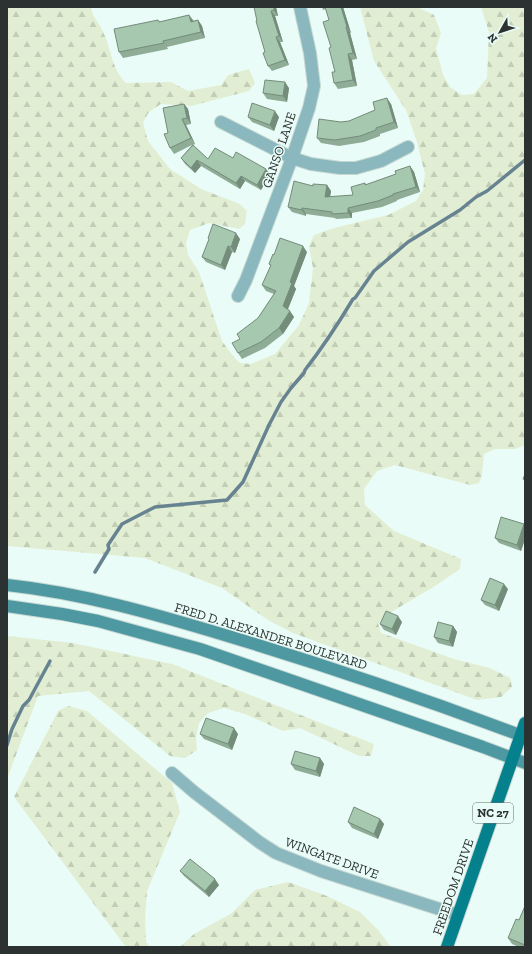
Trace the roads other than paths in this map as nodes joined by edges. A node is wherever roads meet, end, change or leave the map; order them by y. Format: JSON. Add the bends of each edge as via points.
{"nodes":[{"id":1,"x":300,"y":7,"type":"edge"},
{"id":2,"x":221,"y":122,"type":"dead end"},
{"id":3,"x":408,"y":147,"type":"dead end"},
{"id":4,"x":292,"y":158,"type":"junction"},
{"id":5,"x":238,"y":296,"type":"dead end"},
{"id":6,"x":7,"y":585,"type":"edge"},
{"id":7,"x":7,"y":606,"type":"edge"},
{"id":8,"x":525,"y":723,"type":"edge"},
{"id":9,"x":523,"y":736,"type":"edge"},
{"id":10,"x":513,"y":758,"type":"junction"},
{"id":11,"x":525,"y":763,"type":"edge"},
{"id":12,"x":172,"y":773,"type":"dead end"},
{"id":13,"x":458,"y":915,"type":"junction"},
{"id":14,"x":447,"y":947,"type":"edge"}],
"edges":[{"from":1,"to":4,"type":"street","name":"GANSO LANE","via":[[314,86]]},
{"from":2,"to":4,"type":"street"},
{"from":3,"to":4,"type":"street","via":[[381,161],[356,168],[311,164]]},
{"from":4,"to":5,"type":"street","name":"GANSO LANE"},
{"from":6,"to":9,"type":"main road","name":"FRED D. ALEXANDER BOULEVARD","via":[[99,600],[206,629],[296,656]]},
{"from":7,"to":10,"type":"main road","via":[[98,621],[200,649]]},
{"from":8,"to":9,"type":"main road","name":"FREEDOM DRIVE","number":"NC 27"},
{"from":9,"to":10,"type":"main road","name":"FREEDOM DRIVE","number":"NC 27"},
{"from":10,"to":11,"type":"main road"},
{"from":10,"to":13,"type":"main road","name":"FREEDOM DRIVE","number":"NC 27"},
{"from":12,"to":13,"type":"street","name":"WINGATE DRIVE","via":[[276,853],[321,872]]},
{"from":13,"to":14,"type":"main road","name":"FREEDOM DRIVE","number":"NC 27"}]}
